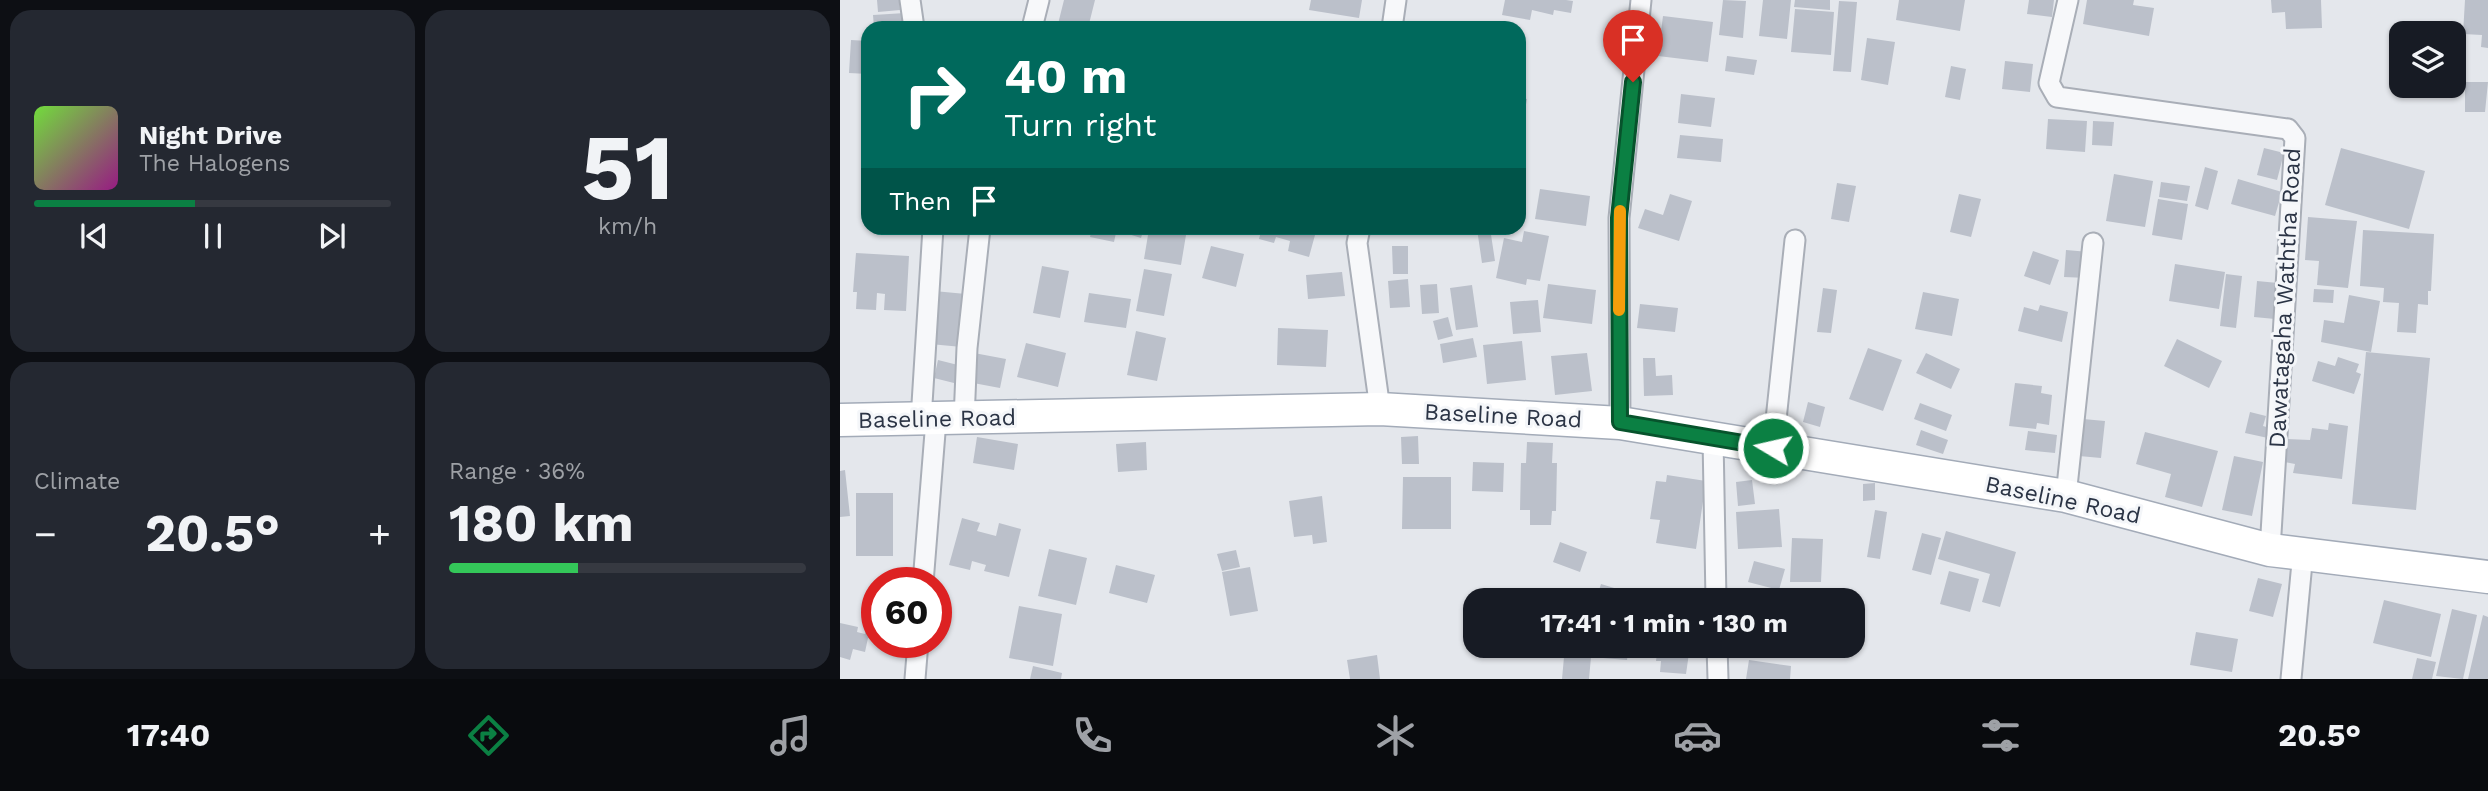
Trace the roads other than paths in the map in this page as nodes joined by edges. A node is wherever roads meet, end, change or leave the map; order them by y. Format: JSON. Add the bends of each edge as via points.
{"nodes":[{"id":1,"x":910,"y":0,"type":"edge"},
{"id":2,"x":1039,"y":0,"type":"edge"},
{"id":3,"x":1396,"y":0,"type":"edge"},
{"id":4,"x":1641,"y":0,"type":"edge"},
{"id":5,"x":2068,"y":0,"type":"edge"},
{"id":6,"x":913,"y":21,"type":"edge"},
{"id":7,"x":1034,"y":21,"type":"edge"},
{"id":8,"x":1393,"y":21,"type":"edge"},
{"id":9,"x":933,"y":235,"type":"edge"},
{"id":10,"x":979,"y":235,"type":"edge"},
{"id":11,"x":1359,"y":235,"type":"edge"},
{"id":12,"x":1795,"y":240,"type":"dead end"},
{"id":13,"x":2093,"y":243,"type":"dead end"},
{"id":14,"x":1380,"y":409,"type":"junction"},
{"id":15,"x":840,"y":420,"type":"edge"},
{"id":16,"x":940,"y":420,"type":"junction"},
{"id":17,"x":1620,"y":422,"type":"junction"},
{"id":18,"x":1713,"y":438,"type":"junction"},
{"id":19,"x":1773,"y":448,"type":"junction"},
{"id":20,"x":2066,"y":496,"type":"junction"},
{"id":21,"x":2270,"y":550,"type":"junction"},
{"id":22,"x":2303,"y":552,"type":"junction"},
{"id":23,"x":925,"y":567,"type":"edge"},
{"id":24,"x":2488,"y":577,"type":"edge"},
{"id":25,"x":1716,"y":588,"type":"edge"},
{"id":26,"x":917,"y":658,"type":"edge"},
{"id":27,"x":1717,"y":658,"type":"edge"},
{"id":28,"x":915,"y":679,"type":"edge"},
{"id":29,"x":1718,"y":679,"type":"edge"},
{"id":30,"x":2291,"y":679,"type":"edge"}],
"edges":[{"from":1,"to":6,"type":"street"},
{"from":2,"to":7,"type":"street"},
{"from":3,"to":8,"type":"street"},
{"from":4,"to":17,"type":"street","via":[[1619,218]]},
{"from":5,"to":21,"type":"street","name":"Dawatagaha Waththa Road","via":[[2049,83],[2057,97],[2288,129],[2295,138]]},
{"from":9,"to":16,"type":"street"},
{"from":10,"to":16,"type":"street","via":[[967,348]]},
{"from":11,"to":14,"type":"street"},
{"from":12,"to":19,"type":"street"},
{"from":13,"to":20,"type":"street"},
{"from":14,"to":16,"type":"main road","name":"Baseline Road"},
{"from":14,"to":17,"type":"main road","name":"Baseline Road"},
{"from":15,"to":16,"type":"main road","name":"Baseline Road"},
{"from":16,"to":23,"type":"street"},
{"from":17,"to":18,"type":"main road","name":"Baseline Road"},
{"from":18,"to":19,"type":"main road","name":"Baseline Road"},
{"from":18,"to":25,"type":"street"},
{"from":19,"to":20,"type":"main road","name":"Baseline Road"},
{"from":20,"to":21,"type":"main road","name":"Baseline Road"},
{"from":21,"to":22,"type":"main road","name":"Baseline Road"},
{"from":22,"to":24,"type":"main road","name":"Baseline Road"},
{"from":22,"to":30,"type":"street"},
{"from":26,"to":28,"type":"street"},
{"from":27,"to":29,"type":"street"}]}
